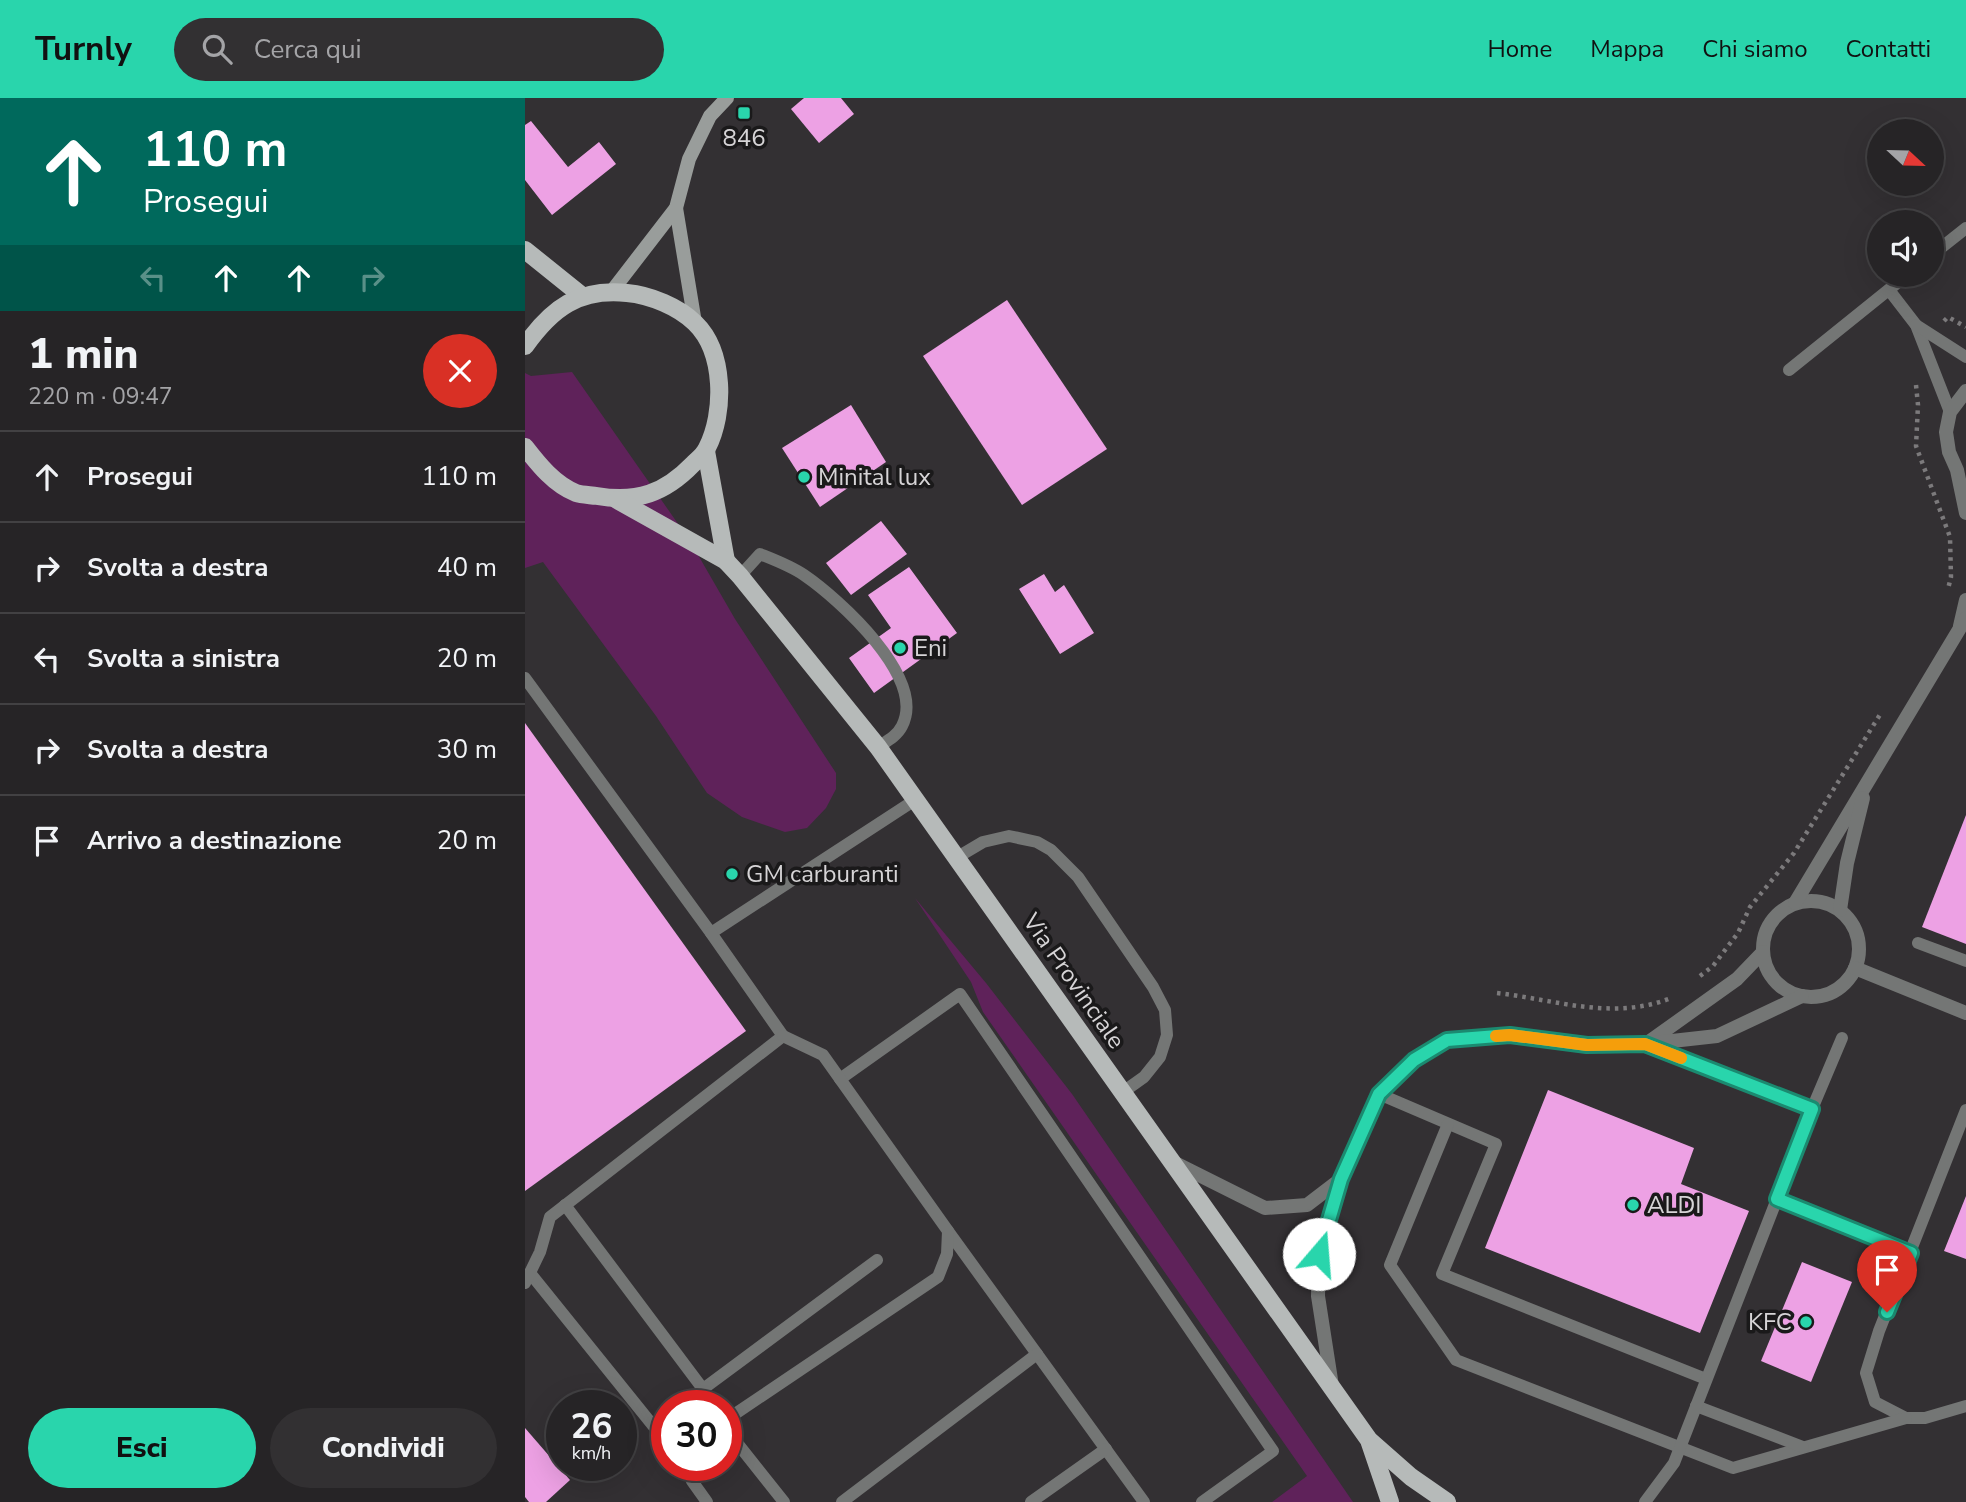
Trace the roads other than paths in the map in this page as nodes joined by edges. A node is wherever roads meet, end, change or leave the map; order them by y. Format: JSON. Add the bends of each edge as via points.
{"nodes":[{"id":1,"x":727,"y":98,"type":"edge"},
{"id":2,"x":676,"y":208,"type":"junction"},
{"id":3,"x":1966,"y":228,"type":"edge"},
{"id":4,"x":1944,"y":245,"type":"edge"},
{"id":5,"x":525,"y":250,"type":"edge"},
{"id":6,"x":1893,"y":287,"type":"edge"},
{"id":7,"x":1889,"y":290,"type":"junction"},
{"id":8,"x":612,"y":291,"type":"junction"},
{"id":9,"x":581,"y":295,"type":"junction"},
{"id":10,"x":695,"y":323,"type":"junction"},
{"id":11,"x":1916,"y":325,"type":"junction"},
{"id":12,"x":525,"y":343,"type":"edge"},
{"id":13,"x":1966,"y":357,"type":"edge"},
{"id":14,"x":1789,"y":370,"type":"dead end"},
{"id":15,"x":1966,"y":391,"type":"edge"},
{"id":16,"x":1951,"y":412,"type":"junction"},
{"id":17,"x":525,"y":447,"type":"edge"},
{"id":18,"x":706,"y":451,"type":"junction"},
{"id":19,"x":1961,"y":474,"type":"edge"},
{"id":20,"x":617,"y":500,"type":"junction"},
{"id":21,"x":1966,"y":513,"type":"edge"},
{"id":22,"x":726,"y":561,"type":"junction"},
{"id":23,"x":740,"y":576,"type":"junction"},
{"id":24,"x":1966,"y":600,"type":"edge"},
{"id":25,"x":1963,"y":624,"type":"edge"},
{"id":26,"x":525,"y":678,"type":"edge"},
{"id":27,"x":878,"y":747,"type":"junction"},
{"id":28,"x":1867,"y":782,"type":"junction"},
{"id":29,"x":915,"y":800,"type":"junction"},
{"id":30,"x":956,"y":858,"type":"junction"},
{"id":31,"x":1795,"y":903,"type":"junction"},
{"id":32,"x":1840,"y":910,"type":"junction"},
{"id":33,"x":712,"y":933,"type":"junction"},
{"id":34,"x":1918,"y":943,"type":"dead end"},
{"id":35,"x":1763,"y":952,"type":"junction"},
{"id":36,"x":1966,"y":961,"type":"edge"},
{"id":37,"x":1855,"y":968,"type":"junction"},
{"id":38,"x":1802,"y":996,"type":"junction"},
{"id":39,"x":1966,"y":1013,"type":"edge"},
{"id":40,"x":783,"y":1036,"type":"junction"},
{"id":41,"x":1842,"y":1038,"type":"dead end"},
{"id":42,"x":1645,"y":1044,"type":"junction"},
{"id":43,"x":840,"y":1079,"type":"junction"},
{"id":44,"x":1122,"y":1092,"type":"junction"},
{"id":45,"x":1379,"y":1094,"type":"junction"},
{"id":46,"x":1812,"y":1109,"type":"junction"},
{"id":47,"x":1966,"y":1110,"type":"edge"},
{"id":48,"x":1448,"y":1124,"type":"junction"},
{"id":49,"x":1172,"y":1161,"type":"junction"},
{"id":50,"x":1341,"y":1179,"type":"junction"},
{"id":51,"x":1777,"y":1199,"type":"junction"},
{"id":52,"x":565,"y":1205,"type":"junction"},
{"id":53,"x":948,"y":1231,"type":"junction"},
{"id":54,"x":1911,"y":1253,"type":"junction"},
{"id":55,"x":877,"y":1261,"type":"dead end"},
{"id":56,"x":527,"y":1278,"type":"edge"},
{"id":57,"x":1037,"y":1354,"type":"junction"},
{"id":58,"x":1706,"y":1380,"type":"junction"},
{"id":59,"x":1333,"y":1388,"type":"junction"},
{"id":60,"x":1696,"y":1406,"type":"junction"},
{"id":61,"x":1966,"y":1406,"type":"edge"},
{"id":62,"x":742,"y":1409,"type":"edge"},
{"id":63,"x":1906,"y":1418,"type":"junction"},
{"id":64,"x":651,"y":1424,"type":"edge"},
{"id":65,"x":1369,"y":1440,"type":"junction"},
{"id":66,"x":1680,"y":1447,"type":"junction"},
{"id":67,"x":1803,"y":1448,"type":"junction"},
{"id":68,"x":742,"y":1449,"type":"edge"},
{"id":69,"x":1106,"y":1449,"type":"junction"},
{"id":70,"x":692,"y":1481,"type":"edge"},
{"id":71,"x":707,"y":1502,"type":"edge"},
{"id":72,"x":784,"y":1502,"type":"edge"},
{"id":73,"x":842,"y":1502,"type":"edge"},
{"id":74,"x":1031,"y":1502,"type":"edge"},
{"id":75,"x":1144,"y":1502,"type":"edge"},
{"id":76,"x":1202,"y":1502,"type":"edge"},
{"id":77,"x":1390,"y":1502,"type":"edge"},
{"id":78,"x":1447,"y":1502,"type":"edge"},
{"id":79,"x":1645,"y":1502,"type":"edge"}],
"edges":[{"from":1,"to":2,"type":"street","via":[[710,116],[689,159]]},
{"from":2,"to":8,"type":"street"},
{"from":2,"to":10,"type":"street"},
{"from":3,"to":4,"type":"lane"},
{"from":5,"to":9,"type":"main road"},
{"from":6,"to":7,"type":"lane"},
{"from":7,"to":11,"type":"lane"},
{"from":7,"to":14,"type":"lane"},
{"from":8,"to":9,"type":"main road","name":"Via Provinciale"},
{"from":8,"to":10,"type":"main road","name":"Via Provinciale","via":[[654,300]]},
{"from":9,"to":12,"type":"main road","name":"Via Provinciale","via":[[555,311]]},
{"from":10,"to":18,"type":"main road","name":"Via Provinciale","via":[[709,343],[721,391],[717,424]]},
{"from":11,"to":13,"type":"lane"},
{"from":11,"to":16,"type":"lane"},
{"from":15,"to":16,"type":"street"},
{"from":16,"to":19,"type":"street","via":[[1946,432],[1949,452]]},
{"from":17,"to":20,"type":"main road","name":"Via Provinciale","via":[[547,474],[576,493]]},
{"from":18,"to":20,"type":"main road","name":"Via Provinciale","via":[[677,481],[646,496]]},
{"from":18,"to":22,"type":"main road","name":"Via Provinciale"},
{"from":19,"to":21,"type":"street"},
{"from":20,"to":22,"type":"main road","name":"Via Provinciale"},
{"from":22,"to":23,"type":"main road","name":"Via Provinciale"},
{"from":23,"to":27,"type":"main road","name":"Via Provinciale"},
{"from":23,"to":27,"type":"lane","via":[[760,554],[788,566],[822,589],[876,643],[900,678],[906,698],[902,726]]},
{"from":24,"to":25,"type":"street"},
{"from":25,"to":28,"type":"street"},
{"from":26,"to":33,"type":"lane"},
{"from":27,"to":29,"type":"main road","name":"Via Provinciale"},
{"from":28,"to":31,"type":"street"},
{"from":28,"to":32,"type":"street"},
{"from":29,"to":30,"type":"main road","name":"Via Provinciale"},
{"from":29,"to":33,"type":"lane"},
{"from":30,"to":44,"type":"main road","name":"Via Provinciale"},
{"from":30,"to":44,"type":"lane","via":[[983,842],[1009,836],[1051,850],[1078,877],[1165,1010],[1167,1035],[1160,1057],[1144,1077]]},
{"from":31,"to":32,"type":"street","via":[[1810,900]]},
{"from":31,"to":35,"type":"street","via":[[1771,922]]},
{"from":32,"to":37,"type":"street","via":[[1857,936]]},
{"from":33,"to":40,"type":"lane"},
{"from":34,"to":36,"type":"lane"},
{"from":35,"to":38,"type":"street","via":[[1775,981]]},
{"from":35,"to":42,"type":"street","via":[[1737,979]]},
{"from":37,"to":38,"type":"street","via":[[1833,991],[1818,997]]},
{"from":37,"to":39,"type":"street"},
{"from":38,"to":42,"type":"street","via":[[1717,1036]]},
{"from":40,"to":43,"type":"lane","via":[[823,1055]]},
{"from":40,"to":52,"type":"lane"},
{"from":41,"to":46,"type":"lane"},
{"from":42,"to":45,"type":"street","via":[[1587,1045],[1510,1035],[1447,1040],[1414,1060]]},
{"from":42,"to":46,"type":"lane"},
{"from":43,"to":53,"type":"lane"},
{"from":43,"to":76,"type":"lane","via":[[960,994],[1273,1451]]},
{"from":44,"to":49,"type":"main road","name":"Via Provinciale"},
{"from":45,"to":48,"type":"lane"},
{"from":45,"to":50,"type":"street"},
{"from":46,"to":51,"type":"lane"},
{"from":47,"to":54,"type":"lane"},
{"from":48,"to":58,"type":"lane","via":[[1496,1144],[1442,1274]]},
{"from":48,"to":66,"type":"lane","via":[[1390,1265],[1456,1360]]},
{"from":49,"to":50,"type":"street","via":[[1265,1209],[1307,1205]]},
{"from":49,"to":59,"type":"main road","name":"Via Provinciale"},
{"from":50,"to":59,"type":"street","via":[[1319,1254],[1318,1296]]},
{"from":51,"to":54,"type":"lane"},
{"from":51,"to":58,"type":"lane"},
{"from":52,"to":55,"type":"lane","via":[[703,1389]]},
{"from":52,"to":56,"type":"lane","via":[[550,1217]]},
{"from":53,"to":57,"type":"lane"},
{"from":53,"to":62,"type":"lane","via":[[947,1254],[938,1277]]},
{"from":54,"to":63,"type":"lane","via":[[1865,1373],[1875,1402]]},
{"from":56,"to":64,"type":"lane"},
{"from":57,"to":69,"type":"lane"},
{"from":57,"to":73,"type":"lane"},
{"from":58,"to":60,"type":"lane"},
{"from":59,"to":65,"type":"main road","name":"Via Provinciale"},
{"from":60,"to":66,"type":"lane"},
{"from":60,"to":67,"type":"lane"},
{"from":61,"to":63,"type":"lane","via":[[1924,1418]]},
{"from":63,"to":67,"type":"lane"},
{"from":65,"to":77,"type":"main road"},
{"from":65,"to":78,"type":"main road"},
{"from":66,"to":67,"type":"lane","via":[[1733,1468]]},
{"from":66,"to":79,"type":"lane","via":[[1674,1463]]},
{"from":68,"to":72,"type":"lane"},
{"from":69,"to":74,"type":"lane"},
{"from":69,"to":75,"type":"lane"},
{"from":70,"to":71,"type":"lane"}]}
